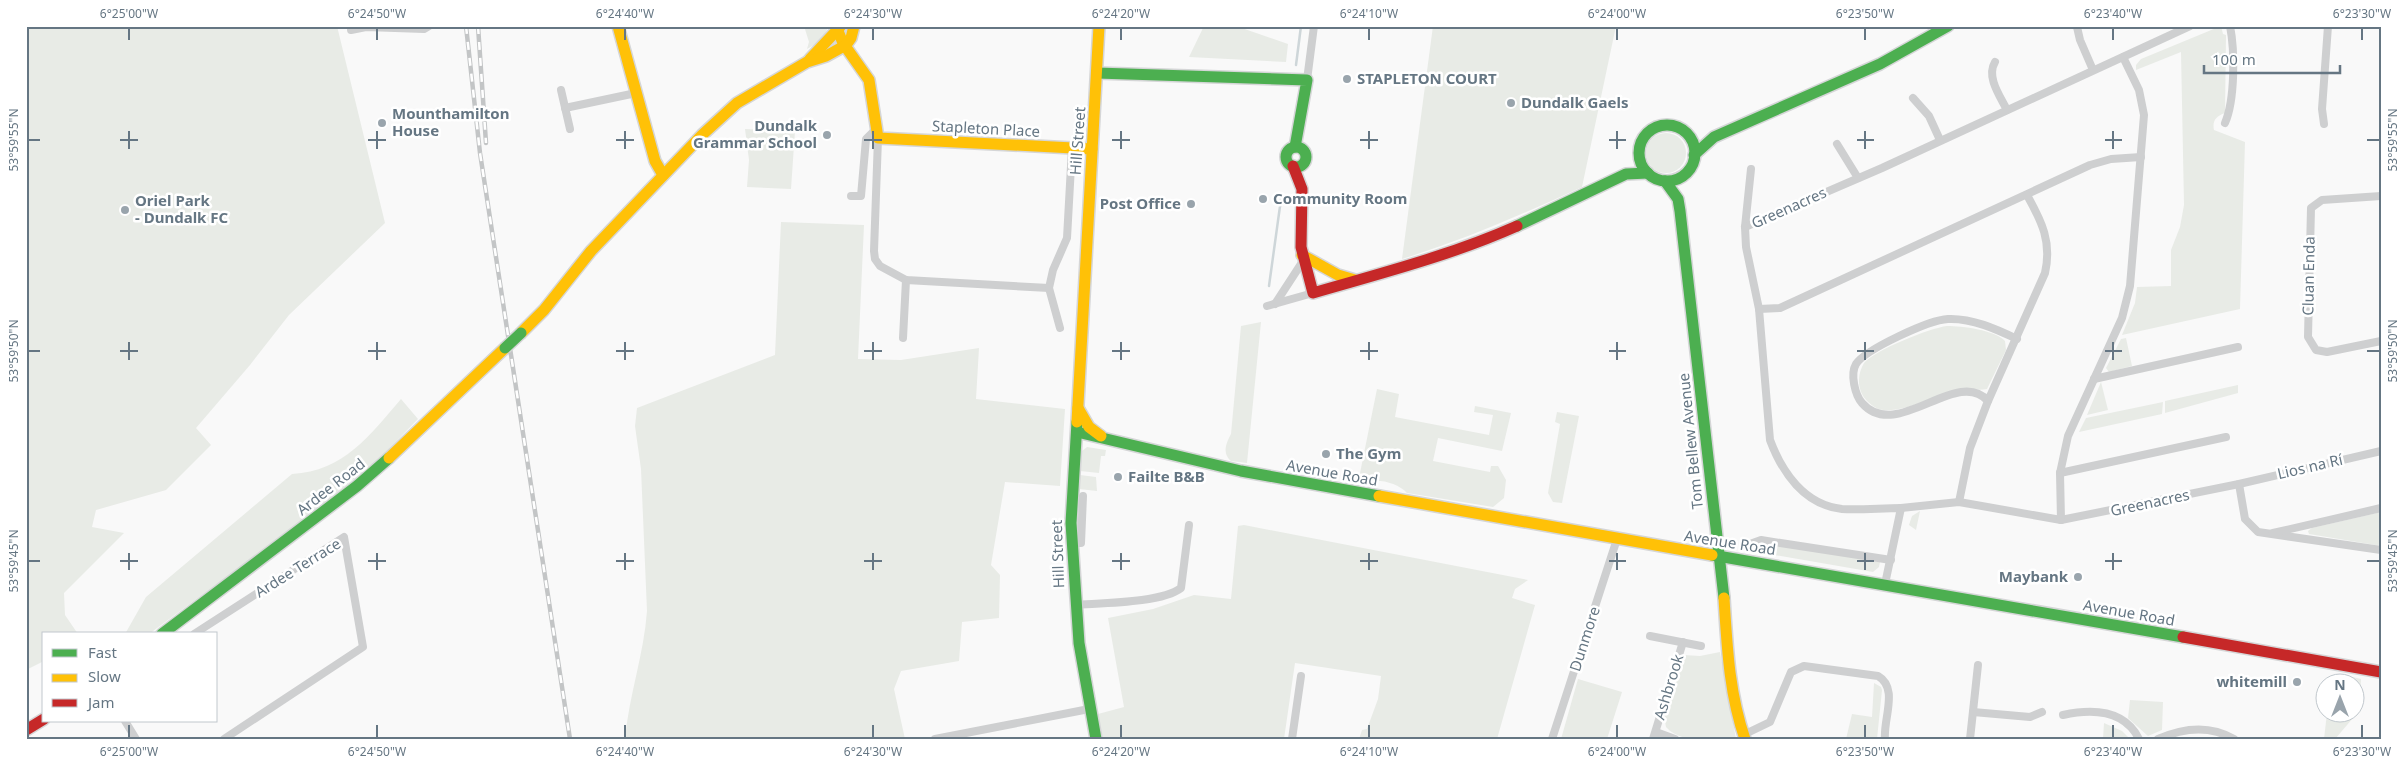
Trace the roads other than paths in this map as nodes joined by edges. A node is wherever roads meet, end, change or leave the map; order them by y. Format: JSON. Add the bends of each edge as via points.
{"nodes":[{"id":1,"x":429,"y":26,"type":"edge"},
{"id":2,"x":618,"y":26,"type":"edge"},
{"id":3,"x":854,"y":26,"type":"edge"},
{"id":4,"x":1099,"y":26,"type":"edge"},
{"id":5,"x":1314,"y":26,"type":"edge"},
{"id":6,"x":1948,"y":26,"type":"edge"},
{"id":7,"x":2190,"y":26,"type":"edge"},
{"id":8,"x":2230,"y":26,"type":"edge"},
{"id":9,"x":2328,"y":26,"type":"edge"},
{"id":10,"x":2077,"y":27,"type":"edge"},
{"id":11,"x":839,"y":28,"type":"edge"},
{"id":12,"x":2180,"y":28,"type":"edge"},
{"id":13,"x":351,"y":30,"type":"dead end"},
{"id":14,"x":846,"y":45,"type":"junction"},
{"id":15,"x":2123,"y":57,"type":"junction"},
{"id":16,"x":807,"y":62,"type":"junction"},
{"id":17,"x":1995,"y":62,"type":"dead end"},
{"id":18,"x":2093,"y":70,"type":"junction"},
{"id":19,"x":1097,"y":73,"type":"junction"},
{"id":20,"x":1306,"y":80,"type":"junction"},
{"id":21,"x":561,"y":90,"type":"dead end"},
{"id":22,"x":636,"y":93,"type":"junction"},
{"id":23,"x":1913,"y":98,"type":"dead end"},
{"id":24,"x":565,"y":108,"type":"junction"},
{"id":25,"x":2006,"y":110,"type":"junction"},
{"id":26,"x":2224,"y":123,"type":"dead end"},
{"id":27,"x":2324,"y":124,"type":"dead end"},
{"id":28,"x":570,"y":129,"type":"dead end"},
{"id":29,"x":877,"y":134,"type":"junction"},
{"id":30,"x":1689,"y":136,"type":"junction"},
{"id":31,"x":1714,"y":137,"type":"junction"},
{"id":32,"x":1940,"y":140,"type":"junction"},
{"id":33,"x":1837,"y":144,"type":"dead end"},
{"id":34,"x":1295,"y":147,"type":"junction"},
{"id":35,"x":1072,"y":148,"type":"junction"},
{"id":36,"x":1092,"y":149,"type":"junction"},
{"id":37,"x":1694,"y":155,"type":"junction"},
{"id":38,"x":1639,"y":156,"type":"junction"},
{"id":39,"x":2141,"y":157,"type":"junction"},
{"id":40,"x":1305,"y":161,"type":"junction"},
{"id":41,"x":1293,"y":166,"type":"junction"},
{"id":42,"x":1751,"y":169,"type":"dead end"},
{"id":43,"x":1648,"y":173,"type":"junction"},
{"id":44,"x":1626,"y":174,"type":"junction"},
{"id":45,"x":663,"y":175,"type":"junction"},
{"id":46,"x":1684,"y":175,"type":"junction"},
{"id":47,"x":1858,"y":178,"type":"junction"},
{"id":48,"x":1666,"y":181,"type":"junction"},
{"id":49,"x":1302,"y":189,"type":"junction"},
{"id":50,"x":2027,"y":195,"type":"junction"},
{"id":51,"x":852,"y":196,"type":"dead end"},
{"id":52,"x":2381,"y":196,"type":"edge"},
{"id":53,"x":1678,"y":199,"type":"junction"},
{"id":54,"x":1745,"y":227,"type":"junction"},
{"id":55,"x":1303,"y":258,"type":"junction"},
{"id":56,"x":906,"y":280,"type":"junction"},
{"id":57,"x":1357,"y":280,"type":"junction"},
{"id":58,"x":1049,"y":288,"type":"junction"},
{"id":59,"x":1313,"y":293,"type":"junction"},
{"id":60,"x":1759,"y":309,"type":"junction"},
{"id":61,"x":1060,"y":328,"type":"dead end"},
{"id":62,"x":904,"y":338,"type":"dead end"},
{"id":63,"x":2017,"y":339,"type":"junction"},
{"id":64,"x":2381,"y":341,"type":"edge"},
{"id":65,"x":2238,"y":347,"type":"dead end"},
{"id":66,"x":2094,"y":379,"type":"junction"},
{"id":67,"x":1988,"y":400,"type":"junction"},
{"id":68,"x":1078,"y":406,"type":"junction"},
{"id":69,"x":1077,"y":432,"type":"junction"},
{"id":70,"x":1102,"y":437,"type":"junction"},
{"id":71,"x":2226,"y":437,"type":"dead end"},
{"id":72,"x":2381,"y":451,"type":"edge"},
{"id":73,"x":2060,"y":473,"type":"junction"},
{"id":74,"x":2239,"y":484,"type":"junction"},
{"id":75,"x":1083,"y":496,"type":"dead end"},
{"id":76,"x":1959,"y":502,"type":"junction"},
{"id":77,"x":1901,"y":508,"type":"junction"},
{"id":78,"x":2381,"y":508,"type":"edge"},
{"id":79,"x":2061,"y":520,"type":"junction"},
{"id":80,"x":1188,"y":525,"type":"dead end"},
{"id":81,"x":2269,"y":534,"type":"junction"},
{"id":82,"x":1617,"y":539,"type":"junction"},
{"id":83,"x":1071,"y":543,"type":"junction"},
{"id":84,"x":1747,"y":545,"type":"dead end"},
{"id":85,"x":2381,"y":550,"type":"edge"},
{"id":86,"x":1720,"y":557,"type":"junction"},
{"id":87,"x":1891,"y":560,"type":"junction"},
{"id":88,"x":1885,"y":584,"type":"junction"},
{"id":89,"x":1075,"y":604,"type":"junction"},
{"id":90,"x":165,"y":632,"type":"edge"},
{"id":91,"x":197,"y":632,"type":"edge"},
{"id":92,"x":1650,"y":636,"type":"dead end"},
{"id":93,"x":1683,"y":642,"type":"junction"},
{"id":94,"x":1701,"y":646,"type":"dead end"},
{"id":95,"x":1978,"y":665,"type":"dead end"},
{"id":96,"x":2381,"y":672,"type":"edge"},
{"id":97,"x":1301,"y":676,"type":"dead end"},
{"id":98,"x":1089,"y":709,"type":"junction"},
{"id":99,"x":1973,"y":712,"type":"junction"},
{"id":100,"x":2042,"y":712,"type":"dead end"},
{"id":101,"x":2063,"y":715,"type":"dead end"},
{"id":102,"x":42,"y":720,"type":"edge"},
{"id":103,"x":127,"y":722,"type":"edge"},
{"id":104,"x":26,"y":730,"type":"edge"},
{"id":105,"x":1654,"y":735,"type":"edge"},
{"id":106,"x":1744,"y":737,"type":"edge"},
{"id":107,"x":136,"y":739,"type":"edge"},
{"id":108,"x":224,"y":739,"type":"edge"},
{"id":109,"x":935,"y":739,"type":"edge"},
{"id":110,"x":1096,"y":739,"type":"edge"},
{"id":111,"x":1292,"y":739,"type":"edge"},
{"id":112,"x":1552,"y":739,"type":"edge"},
{"id":113,"x":1675,"y":739,"type":"edge"},
{"id":114,"x":1885,"y":739,"type":"edge"},
{"id":115,"x":1970,"y":739,"type":"edge"},
{"id":116,"x":2139,"y":739,"type":"edge"},
{"id":117,"x":2158,"y":739,"type":"edge"},
{"id":118,"x":2234,"y":739,"type":"edge"}],
"edges":[{"from":1,"to":13,"type":"street","via":[[424,29]]},
{"from":2,"to":22,"type":"street"},
{"from":3,"to":14,"type":"street"},
{"from":4,"to":19,"type":"street","name":"Hill Street"},
{"from":5,"to":20,"type":"street"},
{"from":6,"to":31,"type":"street","via":[[1880,64]]},
{"from":7,"to":12,"type":"street","name":"Greenacres"},
{"from":8,"to":26,"type":"street","via":[[2230,112]]},
{"from":9,"to":27,"type":"street","via":[[2322,109]]},
{"from":10,"to":18,"type":"street"},
{"from":11,"to":14,"type":"street","via":[[840,39]]},
{"from":11,"to":16,"type":"street"},
{"from":12,"to":15,"type":"street","name":"Greenacres"},
{"from":14,"to":16,"type":"street"},
{"from":14,"to":29,"type":"street","via":[[869,80]]},
{"from":15,"to":18,"type":"street","name":"Greenacres"},
{"from":15,"to":39,"type":"street","via":[[2143,103]]},
{"from":16,"to":45,"type":"street","name":"Ardee Road","via":[[737,103]]},
{"from":17,"to":25,"type":"street","via":[[1991,68],[1992,78]]},
{"from":18,"to":25,"type":"street","name":"Greenacres"},
{"from":19,"to":20,"type":"street"},
{"from":19,"to":36,"type":"street","name":"Hill Street"},
{"from":20,"to":34,"type":"street"},
{"from":21,"to":24,"type":"street"},
{"from":22,"to":24,"type":"street"},
{"from":22,"to":45,"type":"street","via":[[654,161]]},
{"from":23,"to":32,"type":"street","via":[[1929,116]]},
{"from":24,"to":28,"type":"street"},
{"from":25,"to":32,"type":"street","name":"Greenacres"},
{"from":29,"to":35,"type":"street","name":"Stapleton Place"},
{"from":29,"to":51,"type":"street","via":[[866,139],[861,196]]},
{"from":29,"to":56,"type":"street","via":[[876,259],[880,266]]},
{"from":30,"to":31,"type":"street"},
{"from":30,"to":37,"type":"street"},
{"from":30,"to":38,"type":"street","via":[[1673,126],[1658,127],[1642,140]]},
{"from":31,"to":37,"type":"street"},
{"from":32,"to":47,"type":"street","name":"Greenacres"},
{"from":33,"to":47,"type":"street"},
{"from":34,"to":40,"type":"street","via":[[1304,151]]},
{"from":34,"to":41,"type":"street","via":[[1286,155]]},
{"from":35,"to":36,"type":"street","name":"Stapleton Place"},
{"from":35,"to":58,"type":"street","via":[[1067,238],[1052,270]]},
{"from":36,"to":68,"type":"street","name":"Hill Street"},
{"from":37,"to":46,"type":"street","via":[[1692,166]]},
{"from":38,"to":43,"type":"street"},
{"from":38,"to":44,"type":"street"},
{"from":39,"to":50,"type":"street","via":[[2111,159]]},
{"from":39,"to":66,"type":"street","via":[[2130,286],[2122,318]]},
{"from":40,"to":41,"type":"street","via":[[1302,165]]},
{"from":40,"to":49,"type":"street"},
{"from":41,"to":49,"type":"street"},
{"from":42,"to":54,"type":"street"},
{"from":43,"to":44,"type":"street"},
{"from":43,"to":48,"type":"street"},
{"from":44,"to":57,"type":"street","via":[[1490,238]]},
{"from":45,"to":90,"type":"street","name":"Ardee Road","bridge":true,"via":[[591,251],[544,310],[394,454],[357,486]]},
{"from":46,"to":48,"type":"street"},
{"from":46,"to":53,"type":"street","name":"Tom Bellew Avenue"},
{"from":47,"to":54,"type":"street","name":"Greenacres"},
{"from":48,"to":53,"type":"street","name":"Tom Bellew Avenue"},
{"from":49,"to":55,"type":"street","via":[[1300,238]]},
{"from":50,"to":60,"type":"street","via":[[1780,308]]},
{"from":50,"to":63,"type":"street","via":[[2044,230],[2049,256]]},
{"from":52,"to":64,"type":"street","name":"Cluan Enda","via":[[2322,200],[2311,208],[2308,337],[2316,350],[2327,352]]},
{"from":53,"to":86,"type":"street","name":"Tom Bellew Avenue"},
{"from":54,"to":60,"type":"street","name":"Greenacres"},
{"from":55,"to":57,"type":"street","via":[[1338,275]]},
{"from":55,"to":59,"type":"street"},
{"from":55,"to":59,"type":"street","via":[[1296,274],[1271,305]]},
{"from":56,"to":58,"type":"street"},
{"from":56,"to":62,"type":"street"},
{"from":57,"to":59,"type":"street"},
{"from":58,"to":61,"type":"street"},
{"from":60,"to":77,"type":"street","name":"Greenacres","via":[[1770,440],[1788,477],[1800,489],[1842,509]]},
{"from":63,"to":67,"type":"street"},
{"from":63,"to":67,"type":"street","via":[[1995,328],[1947,319],[1894,339],[1855,365],[1857,397],[1866,408],[1879,415],[1897,415],[1964,392],[1977,393]]},
{"from":65,"to":66,"type":"street"},
{"from":66,"to":73,"type":"street","via":[[2068,436]]},
{"from":67,"to":76,"type":"street","via":[[1970,448]]},
{"from":68,"to":69,"type":"street","name":"Hill Street"},
{"from":68,"to":70,"type":"street","via":[[1089,427]]},
{"from":69,"to":70,"type":"street","name":"Avenue Road"},
{"from":69,"to":83,"type":"street","name":"Hill Street"},
{"from":70,"to":82,"type":"street","name":"Avenue Road","via":[[1241,471]]},
{"from":71,"to":73,"type":"street"},
{"from":72,"to":74,"type":"street","name":"Lios na Rí"},
{"from":73,"to":79,"type":"street"},
{"from":74,"to":79,"type":"street","name":"Greenacres"},
{"from":74,"to":81,"type":"street","via":[[2245,519],[2258,532]]},
{"from":75,"to":83,"type":"street","via":[[1081,543]]},
{"from":76,"to":77,"type":"street","name":"Greenacres"},
{"from":76,"to":79,"type":"street","name":"Greenacres"},
{"from":77,"to":87,"type":"street"},
{"from":78,"to":81,"type":"street"},
{"from":80,"to":89,"type":"street","via":[[1181,588],[1173,594]]},
{"from":81,"to":85,"type":"street"},
{"from":82,"to":86,"type":"street","name":"Avenue Road"},
{"from":82,"to":112,"type":"street","name":"Dunmore"},
{"from":83,"to":89,"type":"street","name":"Hill Street"},
{"from":84,"to":87,"type":"street","via":[[1761,540]]},
{"from":86,"to":88,"type":"street","name":"Avenue Road"},
{"from":86,"to":106,"type":"street","name":"Tom Bellew Avenue","via":[[1733,690]]},
{"from":87,"to":88,"type":"street"},
{"from":88,"to":96,"type":"street","name":"Avenue Road"},
{"from":89,"to":98,"type":"street","name":"Hill Street"},
{"from":91,"to":108,"type":"street","name":"Ardee Terrace","via":[[344,537],[363,647]]},
{"from":92,"to":93,"type":"street","name":"Ashbrook"},
{"from":93,"to":94,"type":"street","name":"Ashbrook"},
{"from":93,"to":105,"type":"street","name":"Ashbrook"},
{"from":95,"to":99,"type":"street"},
{"from":97,"to":111,"type":"street"},
{"from":98,"to":109,"type":"street"},
{"from":98,"to":110,"type":"street","name":"Hill Street"},
{"from":99,"to":100,"type":"street","via":[[2030,717]]},
{"from":99,"to":115,"type":"street"},
{"from":101,"to":116,"type":"street","via":[[2097,710],[2113,715],[2125,721]]},
{"from":102,"to":104,"type":"street"},
{"from":103,"to":107,"type":"street"},
{"from":105,"to":113,"type":"street","name":"Ashbrook"},
{"from":106,"to":114,"type":"street","via":[[1770,722],[1791,672],[1804,666],[1878,676],[1884,680],[1888,684],[1889,695]]},
{"from":117,"to":118,"type":"street","via":[[2182,731],[2201,730]]}]}
